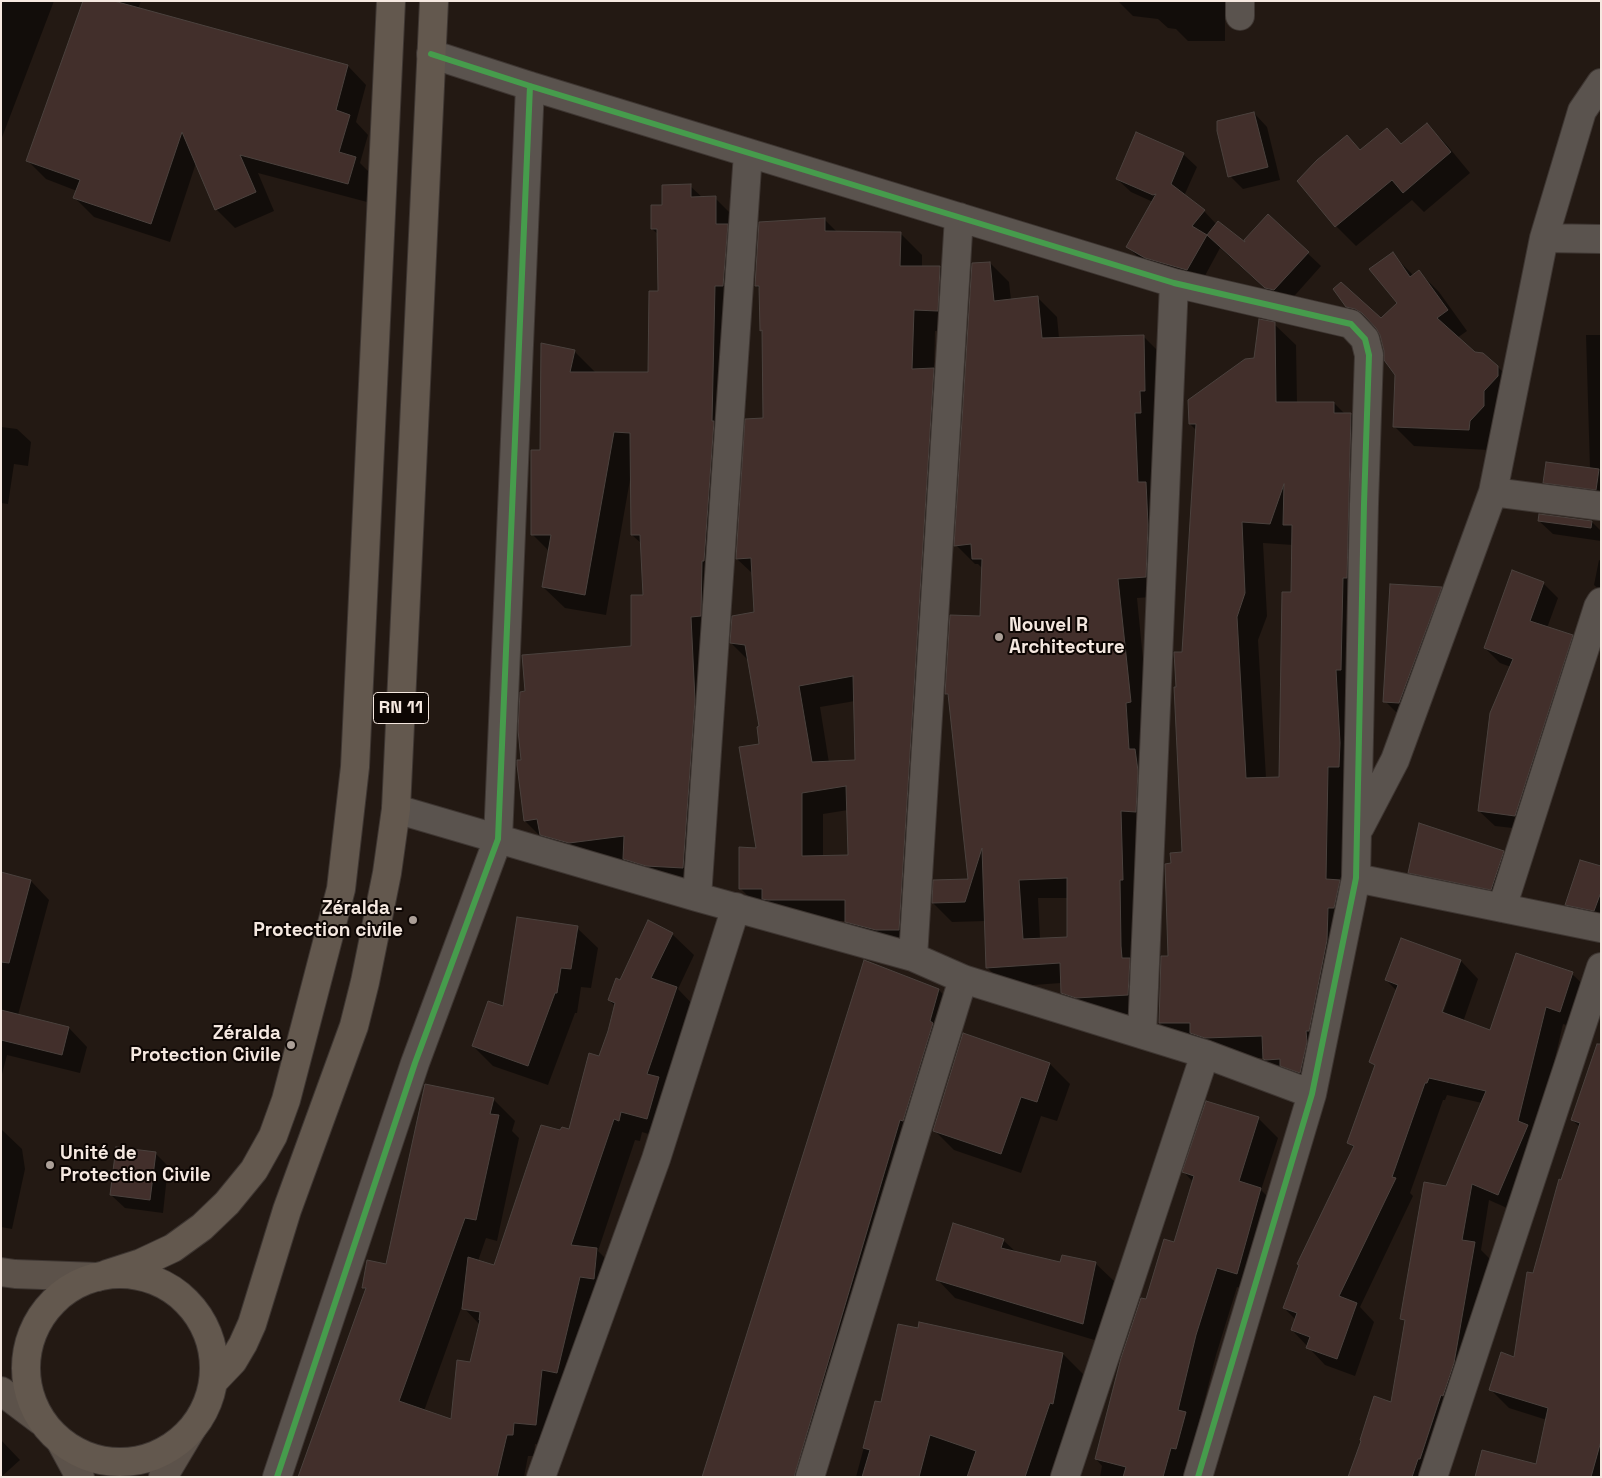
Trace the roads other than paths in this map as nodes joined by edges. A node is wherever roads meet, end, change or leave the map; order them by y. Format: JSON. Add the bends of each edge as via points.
{"nodes":[{"id":1,"x":391,"y":1,"type":"edge"},
{"id":2,"x":434,"y":1,"type":"edge"},
{"id":3,"x":431,"y":54,"type":"junction"},
{"id":4,"x":1601,"y":83,"type":"edge"},
{"id":5,"x":530,"y":86,"type":"junction"},
{"id":6,"x":748,"y":153,"type":"junction"},
{"id":7,"x":959,"y":218,"type":"junction"},
{"id":8,"x":1544,"y":238,"type":"junction"},
{"id":9,"x":1601,"y":239,"type":"edge"},
{"id":10,"x":1174,"y":283,"type":"junction"},
{"id":11,"x":1493,"y":492,"type":"junction"},
{"id":12,"x":1601,"y":506,"type":"edge"},
{"id":13,"x":1601,"y":602,"type":"edge"},
{"id":14,"x":396,"y":809,"type":"junction"},
{"id":15,"x":1358,"y":832,"type":"junction"},
{"id":16,"x":498,"y":839,"type":"junction"},
{"id":17,"x":1356,"y":878,"type":"junction"},
{"id":18,"x":697,"y":897,"type":"junction"},
{"id":19,"x":736,"y":907,"type":"junction"},
{"id":20,"x":1502,"y":908,"type":"junction"},
{"id":21,"x":1601,"y":928,"type":"edge"},
{"id":22,"x":913,"y":958,"type":"junction"},
{"id":23,"x":1601,"y":967,"type":"edge"},
{"id":24,"x":963,"y":979,"type":"junction"},
{"id":25,"x":1142,"y":1034,"type":"junction"},
{"id":26,"x":1205,"y":1054,"type":"junction"},
{"id":27,"x":1312,"y":1094,"type":"junction"},
{"id":28,"x":6,"y":1273,"type":"edge"},
{"id":29,"x":102,"y":1275,"type":"junction"},
{"id":30,"x":213,"y":1382,"type":"junction"},
{"id":31,"x":1,"y":1391,"type":"edge"},
{"id":32,"x":41,"y":1421,"type":"junction"},
{"id":33,"x":190,"y":1430,"type":"junction"},
{"id":34,"x":61,"y":1442,"type":"junction"},
{"id":35,"x":166,"y":1474,"type":"edge"},
{"id":36,"x":80,"y":1477,"type":"edge"},
{"id":37,"x":276,"y":1477,"type":"edge"},
{"id":38,"x":541,"y":1477,"type":"edge"},
{"id":39,"x":810,"y":1477,"type":"edge"},
{"id":40,"x":1065,"y":1477,"type":"edge"},
{"id":41,"x":1198,"y":1477,"type":"edge"},
{"id":42,"x":1433,"y":1477,"type":"edge"}],
"edges":[{"from":1,"to":29,"type":"highway","number":"RN 11","via":[[355,767],[341,889],[286,1100],[273,1136],[254,1170],[227,1203],[173,1248],[141,1263]]},
{"from":2,"to":3,"type":"highway","number":"RN 11"},
{"from":3,"to":5,"type":"street"},
{"from":3,"to":14,"type":"highway","number":"RN 11"},
{"from":4,"to":8,"type":"street","via":[[1582,111]]},
{"from":5,"to":6,"type":"street"},
{"from":5,"to":16,"type":"street"},
{"from":6,"to":7,"type":"street"},
{"from":6,"to":18,"type":"street"},
{"from":7,"to":10,"type":"street"},
{"from":7,"to":22,"type":"street"},
{"from":8,"to":9,"type":"street"},
{"from":8,"to":11,"type":"street"},
{"from":10,"to":15,"type":"street","via":[[1351,324],[1365,339],[1369,355]]},
{"from":10,"to":25,"type":"street"},
{"from":11,"to":12,"type":"street"},
{"from":11,"to":15,"type":"street","via":[[1395,760]]},
{"from":13,"to":20,"type":"street"},
{"from":14,"to":16,"type":"street"},
{"from":14,"to":30,"type":"highway","number":"RN 11","via":[[387,874],[354,1026],[287,1210],[249,1330],[233,1361]]},
{"from":15,"to":17,"type":"street"},
{"from":16,"to":18,"type":"street"},
{"from":16,"to":37,"type":"street","via":[[415,1063]]},
{"from":17,"to":20,"type":"street"},
{"from":17,"to":27,"type":"street"},
{"from":18,"to":19,"type":"street"},
{"from":19,"to":22,"type":"street"},
{"from":19,"to":38,"type":"street","via":[[656,1159]]},
{"from":20,"to":21,"type":"street"},
{"from":22,"to":24,"type":"street"},
{"from":23,"to":42,"type":"street"},
{"from":24,"to":25,"type":"street"},
{"from":24,"to":39,"type":"street"},
{"from":25,"to":26,"type":"street"},
{"from":26,"to":27,"type":"street"},
{"from":26,"to":40,"type":"street"},
{"from":27,"to":41,"type":"street"},
{"from":28,"to":29,"type":"main road"},
{"from":29,"to":30,"type":"highway","via":[[132,1275],[156,1282],[178,1294],[195,1312],[207,1333],[213,1357]]},
{"from":29,"to":32,"type":"highway","via":[[69,1289],[47,1308],[32,1334],[26,1364],[29,1394]]},
{"from":30,"to":33,"type":"highway","via":[[201,1415]]},
{"from":31,"to":32,"type":"main road"},
{"from":32,"to":34,"type":"highway"},
{"from":33,"to":34,"type":"highway","via":[[169,1448],[142,1460],[113,1462],[86,1456]]},
{"from":33,"to":35,"type":"main road"},
{"from":34,"to":36,"type":"main road"}]}
